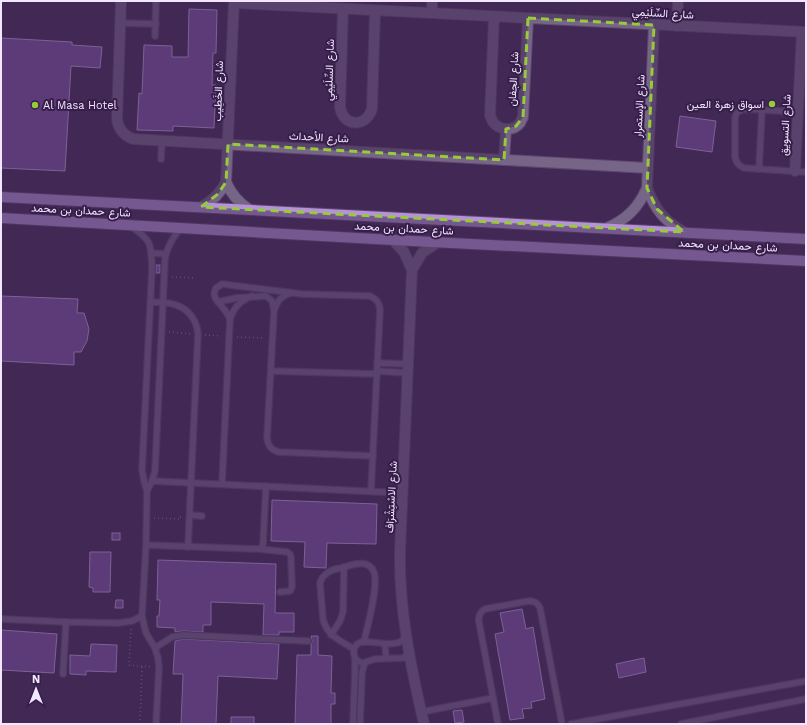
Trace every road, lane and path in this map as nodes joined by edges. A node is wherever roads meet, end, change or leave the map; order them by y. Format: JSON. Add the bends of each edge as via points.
{"nodes":[{"id":1,"x":122,"y":1,"type":"edge"},
{"id":2,"x":156,"y":1,"type":"edge"},
{"id":3,"x":432,"y":1,"type":"edge"},
{"id":4,"x":678,"y":1,"type":"edge"},
{"id":5,"x":234,"y":2,"type":"edge"},
{"id":6,"x":343,"y":9,"type":"junction"},
{"id":7,"x":375,"y":11,"type":"junction"},
{"id":8,"x":432,"y":13,"type":"junction"},
{"id":9,"x":494,"y":17,"type":"junction"},
{"id":10,"x":528,"y":18,"type":"junction"},
{"id":11,"x":121,"y":23,"type":"junction"},
{"id":12,"x":156,"y":24,"type":"junction"},
{"id":13,"x":654,"y":24,"type":"junction"},
{"id":14,"x":677,"y":26,"type":"junction"},
{"id":15,"x":804,"y":32,"type":"edge"},
{"id":16,"x":156,"y":36,"type":"dead end"},
{"id":17,"x":803,"y":81,"type":"edge"},
{"id":18,"x":762,"y":110,"type":"junction"},
{"id":19,"x":798,"y":112,"type":"junction"},
{"id":20,"x":506,"y":129,"type":"junction"},
{"id":21,"x":162,"y":140,"type":"junction"},
{"id":22,"x":801,"y":143,"type":"edge"},
{"id":23,"x":228,"y":144,"type":"junction"},
{"id":24,"x":161,"y":159,"type":"dead end"},
{"id":25,"x":504,"y":160,"type":"junction"},
{"id":26,"x":648,"y":168,"type":"junction"},
{"id":27,"x":759,"y":169,"type":"junction"},
{"id":28,"x":795,"y":171,"type":"junction"},
{"id":29,"x":806,"y":172,"type":"edge"},
{"id":30,"x":226,"y":182,"type":"junction"},
{"id":31,"x":647,"y":188,"type":"junction"},
{"id":32,"x":1,"y":197,"type":"edge"},
{"id":33,"x":201,"y":208,"type":"junction"},
{"id":34,"x":250,"y":210,"type":"junction"},
{"id":35,"x":1,"y":218,"type":"edge"},
{"id":36,"x":129,"y":225,"type":"junction"},
{"id":37,"x":182,"y":227,"type":"junction"},
{"id":38,"x":607,"y":228,"type":"junction"},
{"id":39,"x":684,"y":232,"type":"junction"},
{"id":40,"x":806,"y":239,"type":"edge"},
{"id":41,"x":393,"y":240,"type":"junction"},
{"id":42,"x":438,"y":242,"type":"junction"},
{"id":43,"x":151,"y":253,"type":"junction"},
{"id":44,"x":166,"y":254,"type":"junction"},
{"id":45,"x":806,"y":261,"type":"edge"},
{"id":46,"x":412,"y":270,"type":"junction"},
{"id":47,"x":164,"y":277,"type":"junction"},
{"id":48,"x":196,"y":278,"type":"dead end"},
{"id":49,"x":292,"y":292,"type":"junction"},
{"id":50,"x":252,"y":296,"type":"junction"},
{"id":51,"x":150,"y":302,"type":"junction"},
{"id":52,"x":218,"y":302,"type":"junction"},
{"id":53,"x":163,"y":303,"type":"junction"},
{"id":54,"x":274,"y":311,"type":"junction"},
{"id":55,"x":230,"y":319,"type":"junction"},
{"id":56,"x":162,"y":332,"type":"junction"},
{"id":57,"x":198,"y":334,"type":"junction"},
{"id":58,"x":229,"y":336,"type":"junction"},
{"id":59,"x":273,"y":338,"type":"junction"},
{"id":60,"x":377,"y":363,"type":"junction"},
{"id":61,"x":408,"y":368,"type":"junction"},
{"id":62,"x":271,"y":371,"type":"junction"},
{"id":63,"x":377,"y":372,"type":"junction"},
{"id":64,"x":373,"y":456,"type":"junction"},
{"id":65,"x":152,"y":481,"type":"junction"},
{"id":66,"x":191,"y":483,"type":"junction"},
{"id":67,"x":222,"y":484,"type":"junction"},
{"id":68,"x":266,"y":486,"type":"junction"},
{"id":69,"x":147,"y":491,"type":"junction"},
{"id":70,"x":371,"y":491,"type":"junction"},
{"id":71,"x":403,"y":492,"type":"junction"},
{"id":72,"x":190,"y":516,"type":"junction"},
{"id":73,"x":202,"y":516,"type":"dead end"},
{"id":74,"x":147,"y":517,"type":"junction"},
{"id":75,"x":146,"y":545,"type":"junction"},
{"id":76,"x":188,"y":547,"type":"junction"},
{"id":77,"x":259,"y":549,"type":"junction"},
{"id":78,"x":344,"y":567,"type":"junction"},
{"id":79,"x":280,"y":592,"type":"dead end"},
{"id":80,"x":142,"y":616,"type":"junction"},
{"id":81,"x":1,"y":619,"type":"edge"},
{"id":82,"x":132,"y":621,"type":"junction"},
{"id":83,"x":66,"y":622,"type":"junction"},
{"id":84,"x":331,"y":635,"type":"junction"},
{"id":85,"x":407,"y":637,"type":"junction"},
{"id":86,"x":308,"y":641,"type":"dead end"},
{"id":87,"x":364,"y":642,"type":"junction"},
{"id":88,"x":385,"y":644,"type":"junction"},
{"id":89,"x":155,"y":648,"type":"junction"},
{"id":90,"x":354,"y":649,"type":"junction"},
{"id":91,"x":410,"y":653,"type":"junction"},
{"id":92,"x":355,"y":658,"type":"junction"},
{"id":93,"x":386,"y":658,"type":"junction"},
{"id":94,"x":366,"y":662,"type":"junction"},
{"id":95,"x":142,"y":666,"type":"junction"},
{"id":96,"x":159,"y":667,"type":"junction"},
{"id":97,"x":64,"y":674,"type":"dead end"},
{"id":98,"x":806,"y":682,"type":"edge"},
{"id":99,"x":493,"y":698,"type":"junction"},
{"id":100,"x":806,"y":698,"type":"edge"},
{"id":101,"x":421,"y":712,"type":"junction"},
{"id":102,"x":140,"y":724,"type":"edge"},
{"id":103,"x":156,"y":724,"type":"edge"},
{"id":104,"x":353,"y":724,"type":"edge"},
{"id":105,"x":360,"y":724,"type":"edge"},
{"id":106,"x":424,"y":724,"type":"edge"},
{"id":107,"x":498,"y":724,"type":"edge"},
{"id":108,"x":562,"y":724,"type":"edge"},
{"id":109,"x":571,"y":724,"type":"edge"},
{"id":110,"x":681,"y":724,"type":"edge"}],
"edges":[{"from":1,"to":11,"type":"street","name":"شارع الأحداث"},
{"from":2,"to":12,"type":"lane"},
{"from":3,"to":8,"type":"street"},
{"from":4,"to":14,"type":"street"},
{"from":5,"to":6,"type":"street","name":"شارع السِّلَيْمِي"},
{"from":5,"to":23,"type":"street","name":"شارع الخَطِيب"},
{"from":6,"to":7,"type":"street","name":"شارع السِّلَيْمِي"},
{"from":6,"to":7,"type":"street","name":"شارع السِّلَيْمِي","via":[[340,107],[345,118],[356,123],[366,119],[372,109]]},
{"from":7,"to":8,"type":"street","name":"شارع السِّلَيْمِي"},
{"from":8,"to":9,"type":"street","name":"شارع السِّلَيْمِي"},
{"from":9,"to":10,"type":"street","name":"شارع السِّلَيْمِي"},
{"from":9,"to":20,"type":"street","name":"شارع الجفان","via":[[490,115],[497,126]]},
{"from":10,"to":13,"type":"street","name":"شارع السِّلَيْمِي"},
{"from":10,"to":20,"type":"street","name":"شارع الجفان","via":[[523,117],[516,126]]},
{"from":11,"to":12,"type":"lane"},
{"from":11,"to":21,"type":"street","name":"شارع الأحداث","via":[[118,124],[123,134],[133,139]]},
{"from":12,"to":16,"type":"lane"},
{"from":13,"to":14,"type":"street","name":"شارع السِّلَيْمِي"},
{"from":13,"to":26,"type":"street","name":"شارع الإستمرار"},
{"from":14,"to":15,"type":"street","name":"شارع السِّلَيْمِي"},
{"from":15,"to":17,"type":"street","name":"شارع التسويق"},
{"from":17,"to":19,"type":"street","name":"شارع التسويق"},
{"from":18,"to":19,"type":"lane"},
{"from":18,"to":27,"type":"lane"},
{"from":18,"to":27,"type":"lane","via":[[741,109],[736,118],[736,160],[744,168]]},
{"from":19,"to":22,"type":"street","name":"شارع التسويق"},
{"from":20,"to":25,"type":"street"},
{"from":21,"to":23,"type":"street","name":"شارع الأحداث"},
{"from":21,"to":24,"type":"lane"},
{"from":22,"to":28,"type":"street","name":"شارع التسويق"},
{"from":23,"to":25,"type":"street","name":"شارع الأحداث"},
{"from":23,"to":30,"type":"street","name":"شارع الخَطِيب"},
{"from":25,"to":26,"type":"street","name":"شارع الأحداث"},
{"from":26,"to":31,"type":"street","name":"شارع الإستمرار"},
{"from":27,"to":28,"type":"lane"},
{"from":28,"to":29,"type":"lane"},
{"from":30,"to":33,"type":"street","via":[[218,194]]},
{"from":30,"to":34,"type":"street","via":[[238,201]]},
{"from":31,"to":38,"type":"street","name":"شارع الإستمرار","via":[[632,212]]},
{"from":31,"to":39,"type":"street","name":"شارع الإستمرار","via":[[661,214]]},
{"from":32,"to":33,"type":"main road","name":"شارع حمدان بن محمد"},
{"from":33,"to":34,"type":"main road","name":"شارع حمدان بن محمد"},
{"from":34,"to":38,"type":"main road","name":"شارع حمدان بن محمد"},
{"from":35,"to":36,"type":"main road","name":"شارع حمدان بن محمد"},
{"from":36,"to":37,"type":"main road","name":"شارع حمدان بن محمد"},
{"from":36,"to":43,"type":"lane","via":[[146,238],[151,246]]},
{"from":37,"to":41,"type":"main road","name":"شارع حمدان بن محمد"},
{"from":37,"to":44,"type":"lane","via":[[174,236]]},
{"from":38,"to":39,"type":"main road","name":"شارع حمدان بن محمد"},
{"from":39,"to":40,"type":"main road","name":"شارع حمدان بن محمد"},
{"from":41,"to":42,"type":"main road","name":"شارع حمدان بن محمد"},
{"from":41,"to":46,"type":"street","name":"شارع الاسْتِشْرَاف","via":[[404,252]]},
{"from":42,"to":45,"type":"main road","name":"شارع حمدان بن محمد"},
{"from":42,"to":46,"type":"street","name":"شارع الاسْتِشْرَاف","via":[[422,253]]},
{"from":43,"to":44,"type":"lane"},
{"from":43,"to":51,"type":"lane"},
{"from":44,"to":47,"type":"lane"},
{"from":46,"to":61,"type":"street","name":"شارع الاسْتِشْرَاف"},
{"from":47,"to":48,"type":"path"},
{"from":47,"to":53,"type":"lane"},
{"from":49,"to":52,"type":"lane","via":[[222,284],[214,291]]},
{"from":49,"to":54,"type":"lane","via":[[281,297]]},
{"from":49,"to":60,"type":"lane","via":[[370,296],[378,301],[380,306]]},
{"from":50,"to":52,"type":"lane"},
{"from":50,"to":54,"type":"lane","via":[[269,298]]},
{"from":50,"to":55,"type":"lane","via":[[235,307]]},
{"from":51,"to":53,"type":"lane"},
{"from":51,"to":69,"type":"lane","via":[[142,470]]},
{"from":52,"to":55,"type":"lane"},
{"from":53,"to":56,"type":"lane"},
{"from":53,"to":57,"type":"lane","via":[[175,304],[188,312],[194,320]]},
{"from":54,"to":59,"type":"lane"},
{"from":55,"to":58,"type":"lane"},
{"from":56,"to":57,"type":"path"},
{"from":56,"to":65,"type":"lane","via":[[155,471]]},
{"from":57,"to":58,"type":"path"},
{"from":57,"to":66,"type":"lane"},
{"from":58,"to":59,"type":"path"},
{"from":58,"to":67,"type":"lane"},
{"from":59,"to":62,"type":"lane"},
{"from":60,"to":61,"type":"lane"},
{"from":60,"to":63,"type":"lane"},
{"from":61,"to":63,"type":"lane"},
{"from":61,"to":71,"type":"street","name":"شارع الاسْتِشْرَاف"},
{"from":62,"to":63,"type":"lane"},
{"from":62,"to":64,"type":"lane","via":[[267,438],[270,448],[279,452]]},
{"from":63,"to":64,"type":"lane"},
{"from":64,"to":70,"type":"lane"},
{"from":65,"to":66,"type":"lane"},
{"from":65,"to":69,"type":"lane"},
{"from":66,"to":67,"type":"lane"},
{"from":66,"to":72,"type":"lane"},
{"from":67,"to":68,"type":"lane"},
{"from":68,"to":70,"type":"lane"},
{"from":68,"to":77,"type":"lane","via":[[264,544]]},
{"from":69,"to":74,"type":"lane"},
{"from":70,"to":71,"type":"lane"},
{"from":71,"to":85,"type":"street","name":"شارع الاسْتِشْرَاف","via":[[400,580]]},
{"from":72,"to":73,"type":"lane"},
{"from":72,"to":74,"type":"path","via":[[179,519]]},
{"from":72,"to":76,"type":"lane"},
{"from":74,"to":75,"type":"lane"},
{"from":75,"to":76,"type":"lane"},
{"from":75,"to":80,"type":"lane"},
{"from":76,"to":77,"type":"lane"},
{"from":77,"to":79,"type":"lane","via":[[290,554],[292,587],[290,591]]},
{"from":78,"to":84,"type":"lane","via":[[343,612]]},
{"from":78,"to":84,"type":"lane","via":[[328,572],[320,583],[324,625]]},
{"from":78,"to":87,"type":"lane","via":[[366,564],[374,573],[374,597]]},
{"from":80,"to":82,"type":"lane"},
{"from":80,"to":89,"type":"lane","via":[[146,633]]},
{"from":81,"to":83,"type":"lane"},
{"from":82,"to":83,"type":"lane"},
{"from":82,"to":95,"type":"path","via":[[129,666]]},
{"from":83,"to":97,"type":"lane"},
{"from":84,"to":90,"type":"lane"},
{"from":85,"to":88,"type":"lane","via":[[395,644]]},
{"from":85,"to":91,"type":"street","name":"شارع الاسْتِشْرَاف"},
{"from":86,"to":89,"type":"lane","via":[[183,635],[172,637]]},
{"from":87,"to":88,"type":"lane"},
{"from":87,"to":90,"type":"lane"},
{"from":88,"to":93,"type":"lane"},
{"from":89,"to":96,"type":"lane"},
{"from":90,"to":92,"type":"lane"},
{"from":91,"to":93,"type":"lane","via":[[403,658]]},
{"from":91,"to":101,"type":"street","name":"شارع الاسْتِشْرَاف"},
{"from":92,"to":94,"type":"lane","via":[[360,662]]},
{"from":92,"to":104,"type":"lane"},
{"from":93,"to":94,"type":"lane"},
{"from":94,"to":105,"type":"lane","via":[[363,669]]},
{"from":95,"to":96,"type":"path"},
{"from":95,"to":102,"type":"path"},
{"from":96,"to":103,"type":"lane"},
{"from":98,"to":109,"type":"lane"},
{"from":99,"to":101,"type":"lane"},
{"from":99,"to":107,"type":"lane"},
{"from":99,"to":108,"type":"lane","via":[[479,616],[485,610],[534,601],[540,608]]},
{"from":100,"to":110,"type":"lane"},
{"from":101,"to":106,"type":"street","name":"شارع الاسْتِشْرَاف"}]}
